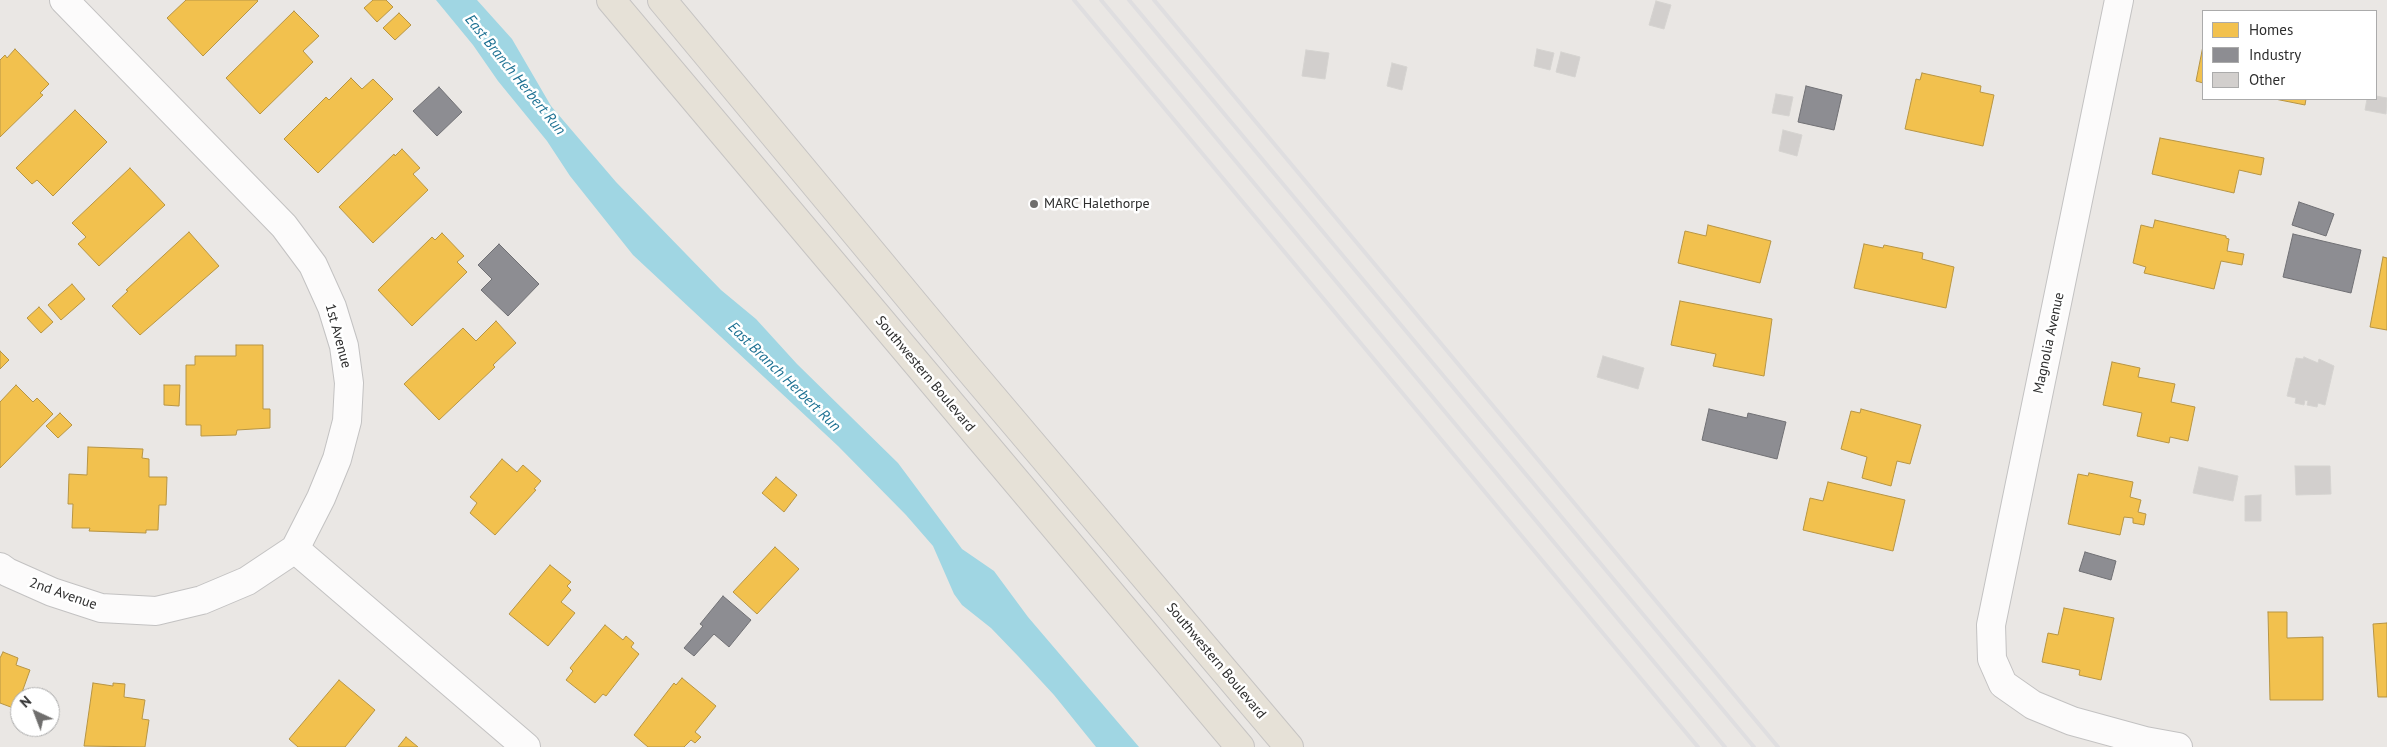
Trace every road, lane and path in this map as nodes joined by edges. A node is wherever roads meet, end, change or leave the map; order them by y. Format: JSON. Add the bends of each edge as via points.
{"nodes":[{"id":1,"x":64,"y":0,"type":"edge"},
{"id":2,"x":611,"y":0,"type":"edge"},
{"id":3,"x":662,"y":0,"type":"edge"},
{"id":4,"x":2119,"y":0,"type":"edge"},
{"id":5,"x":295,"y":549,"type":"junction"},
{"id":6,"x":0,"y":567,"type":"edge"},
{"id":7,"x":526,"y":747,"type":"edge"},
{"id":8,"x":1240,"y":747,"type":"edge"},
{"id":9,"x":1289,"y":747,"type":"edge"},
{"id":10,"x":2178,"y":747,"type":"edge"}],
"edges":[{"from":1,"to":5,"type":"street","name":"1st Avenue","via":[[284,226],[313,265],[332,307],[344,346],[350,383],[347,421],[337,459]]},
{"from":2,"to":8,"type":"main road","name":"Southwestern Boulevard"},
{"from":3,"to":9,"type":"main road","name":"Southwestern Boulevard"},
{"from":4,"to":10,"type":"street","name":"Magnolia Avenue","via":[[1991,625],[1992,659],[2003,684],[2034,706],[2072,721]]},
{"from":5,"to":6,"type":"street","name":"2nd Avenue","via":[[247,581],[202,600],[156,611],[101,608],[52,592]]},
{"from":5,"to":7,"type":"street"}]}
